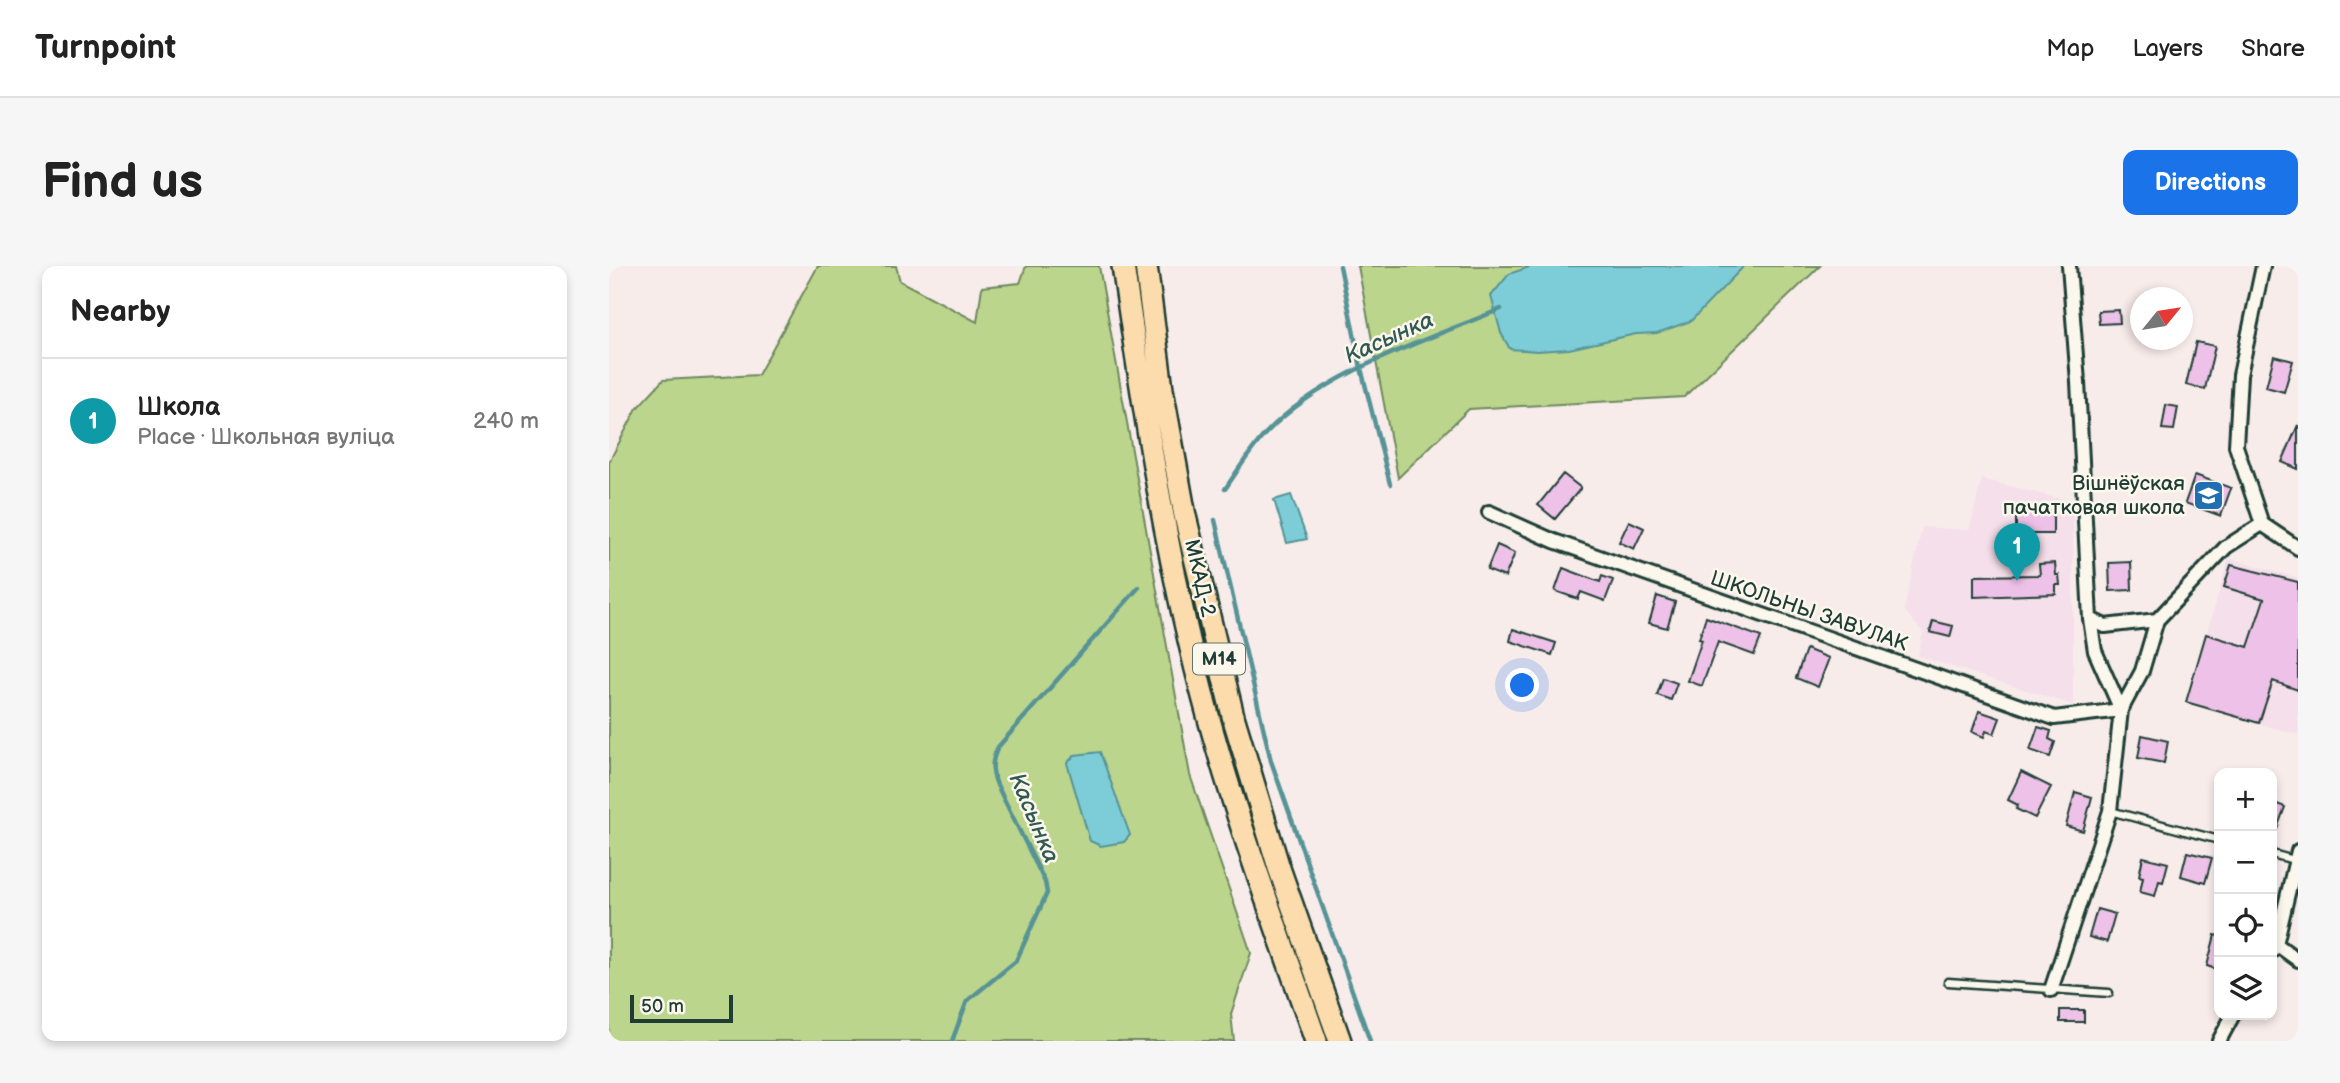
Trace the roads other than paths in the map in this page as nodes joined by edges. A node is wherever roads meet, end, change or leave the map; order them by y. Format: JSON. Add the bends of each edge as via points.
{"nodes":[{"id":1,"x":1123,"y":266,"type":"edge"},
{"id":2,"x":1146,"y":266,"type":"edge"},
{"id":3,"x":2069,"y":266,"type":"edge"},
{"id":4,"x":2263,"y":266,"type":"edge"},
{"id":5,"x":1489,"y":512,"type":"dead end"},
{"id":6,"x":2262,"y":524,"type":"junction"},
{"id":7,"x":2297,"y":543,"type":"edge"},
{"id":8,"x":2090,"y":619,"type":"junction"},
{"id":9,"x":2157,"y":620,"type":"junction"},
{"id":10,"x":2121,"y":710,"type":"junction"},
{"id":11,"x":2110,"y":811,"type":"junction"},
{"id":12,"x":2214,"y":839,"type":"edge"},
{"id":13,"x":2277,"y":854,"type":"edge"},
{"id":14,"x":2296,"y":855,"type":"edge"},
{"id":15,"x":2277,"y":934,"type":"edge"},
{"id":16,"x":2277,"y":949,"type":"edge"},
{"id":17,"x":2298,"y":960,"type":"edge"},
{"id":18,"x":1948,"y":982,"type":"dead end"},
{"id":19,"x":2051,"y":990,"type":"junction"},
{"id":20,"x":2109,"y":993,"type":"dead end"},
{"id":21,"x":2230,"y":1020,"type":"edge"},
{"id":22,"x":1316,"y":1041,"type":"edge"},
{"id":23,"x":1339,"y":1041,"type":"edge"},
{"id":24,"x":2219,"y":1041,"type":"edge"}],
"edges":[{"from":1,"to":22,"type":"highway","number":"М14","via":[[1174,579],[1206,706],[1269,910]]},
{"from":2,"to":23,"type":"highway","name":"МКАД-2","number":"М14","via":[[1185,516],[1233,716]]},
{"from":3,"to":8,"type":"street"},
{"from":4,"to":6,"type":"street","via":[[2240,375],[2236,446]]},
{"from":5,"to":10,"type":"street","name":"ШКОЛЬНЫ ЗАВУЛАК","via":[[1554,541],[2054,718]]},
{"from":6,"to":7,"type":"street"},
{"from":6,"to":9,"type":"street","via":[[2226,547]]},
{"from":8,"to":9,"type":"street","via":[[2105,626]]},
{"from":8,"to":10,"type":"street","via":[[2095,650]]},
{"from":9,"to":10,"type":"street","via":[[2142,671]]},
{"from":10,"to":11,"type":"street"},
{"from":11,"to":12,"type":"lane"},
{"from":11,"to":19,"type":"street"},
{"from":13,"to":14,"type":"lane"},
{"from":14,"to":15,"type":"street"},
{"from":16,"to":17,"type":"street"},
{"from":18,"to":19,"type":"lane"},
{"from":19,"to":20,"type":"lane"},
{"from":21,"to":24,"type":"street"}]}
